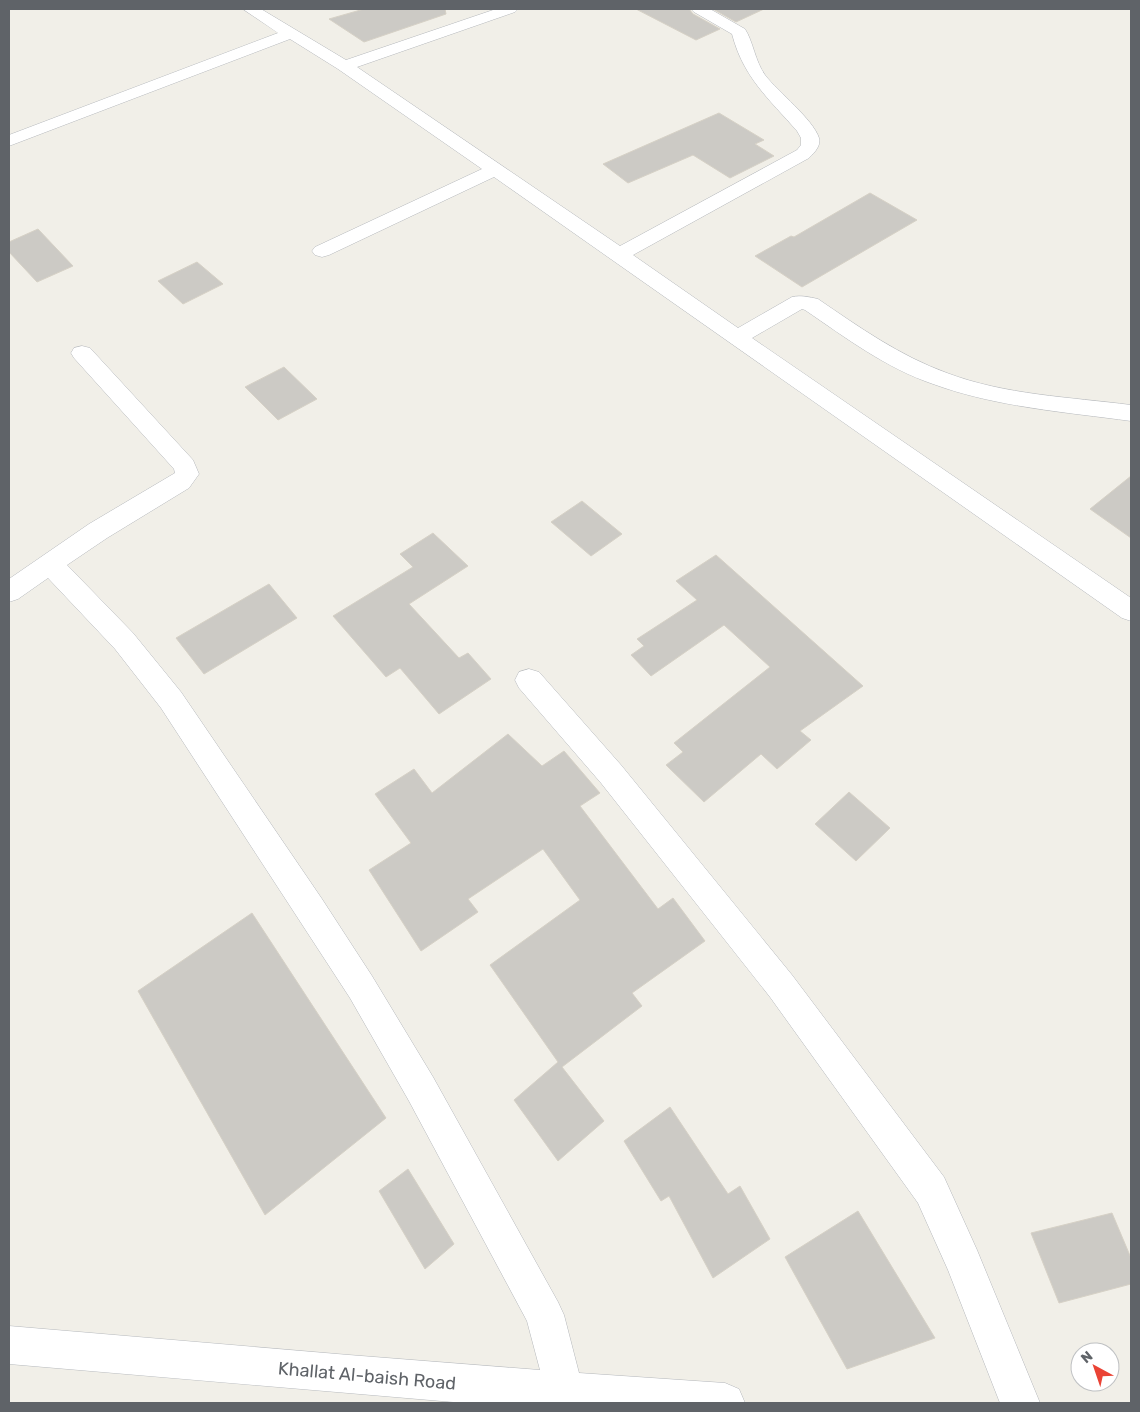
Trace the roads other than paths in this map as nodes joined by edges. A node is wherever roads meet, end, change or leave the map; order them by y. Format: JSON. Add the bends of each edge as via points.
{"nodes":[{"id":1,"x":251,"y":9,"type":"edge"},
{"id":2,"x":510,"y":9,"type":"edge"},
{"id":3,"x":699,"y":9,"type":"edge"},
{"id":4,"x":292,"y":33,"type":"junction"},
{"id":5,"x":344,"y":66,"type":"junction"},
{"id":6,"x":9,"y":141,"type":"edge"},
{"id":7,"x":495,"y":170,"type":"junction"},
{"id":8,"x":322,"y":251,"type":"dead end"},
{"id":9,"x":619,"y":254,"type":"junction"},
{"id":10,"x":737,"y":338,"type":"junction"},
{"id":11,"x":82,"y":353,"type":"dead end"},
{"id":12,"x":1131,"y":413,"type":"edge"},
{"id":13,"x":48,"y":564,"type":"junction"},
{"id":14,"x":9,"y":592,"type":"edge"},
{"id":15,"x":1131,"y":611,"type":"edge"},
{"id":16,"x":529,"y":680,"type":"dead end"},
{"id":17,"x":9,"y":1345,"type":"edge"},
{"id":18,"x":565,"y":1392,"type":"junction"},
{"id":19,"x":725,"y":1403,"type":"edge"},
{"id":20,"x":1020,"y":1403,"type":"edge"}],
"edges":[{"from":1,"to":4,"type":"street"},
{"from":2,"to":5,"type":"street"},
{"from":3,"to":9,"type":"street","via":[[739,32],[757,76],[805,129],[810,146],[803,154]]},
{"from":4,"to":5,"type":"street"},
{"from":4,"to":6,"type":"street"},
{"from":5,"to":7,"type":"street"},
{"from":7,"to":8,"type":"street"},
{"from":7,"to":9,"type":"street"},
{"from":9,"to":10,"type":"street"},
{"from":10,"to":12,"type":"street","via":[[800,302],[811,304],[877,349],[940,379],[1007,397]]},
{"from":10,"to":15,"type":"street"},
{"from":11,"to":13,"type":"street","via":[[185,466],[186,474],[181,482]]},
{"from":13,"to":14,"type":"street"},
{"from":13,"to":18,"type":"street","via":[[124,640],[171,700],[361,987],[545,1315]]},
{"from":16,"to":20,"type":"street","via":[[611,774],[781,986],[931,1190]]},
{"from":17,"to":18,"type":"street","name":"Khallat Al-baish Road"},
{"from":18,"to":19,"type":"street","name":"Khallat Al-baish Road"}]}
